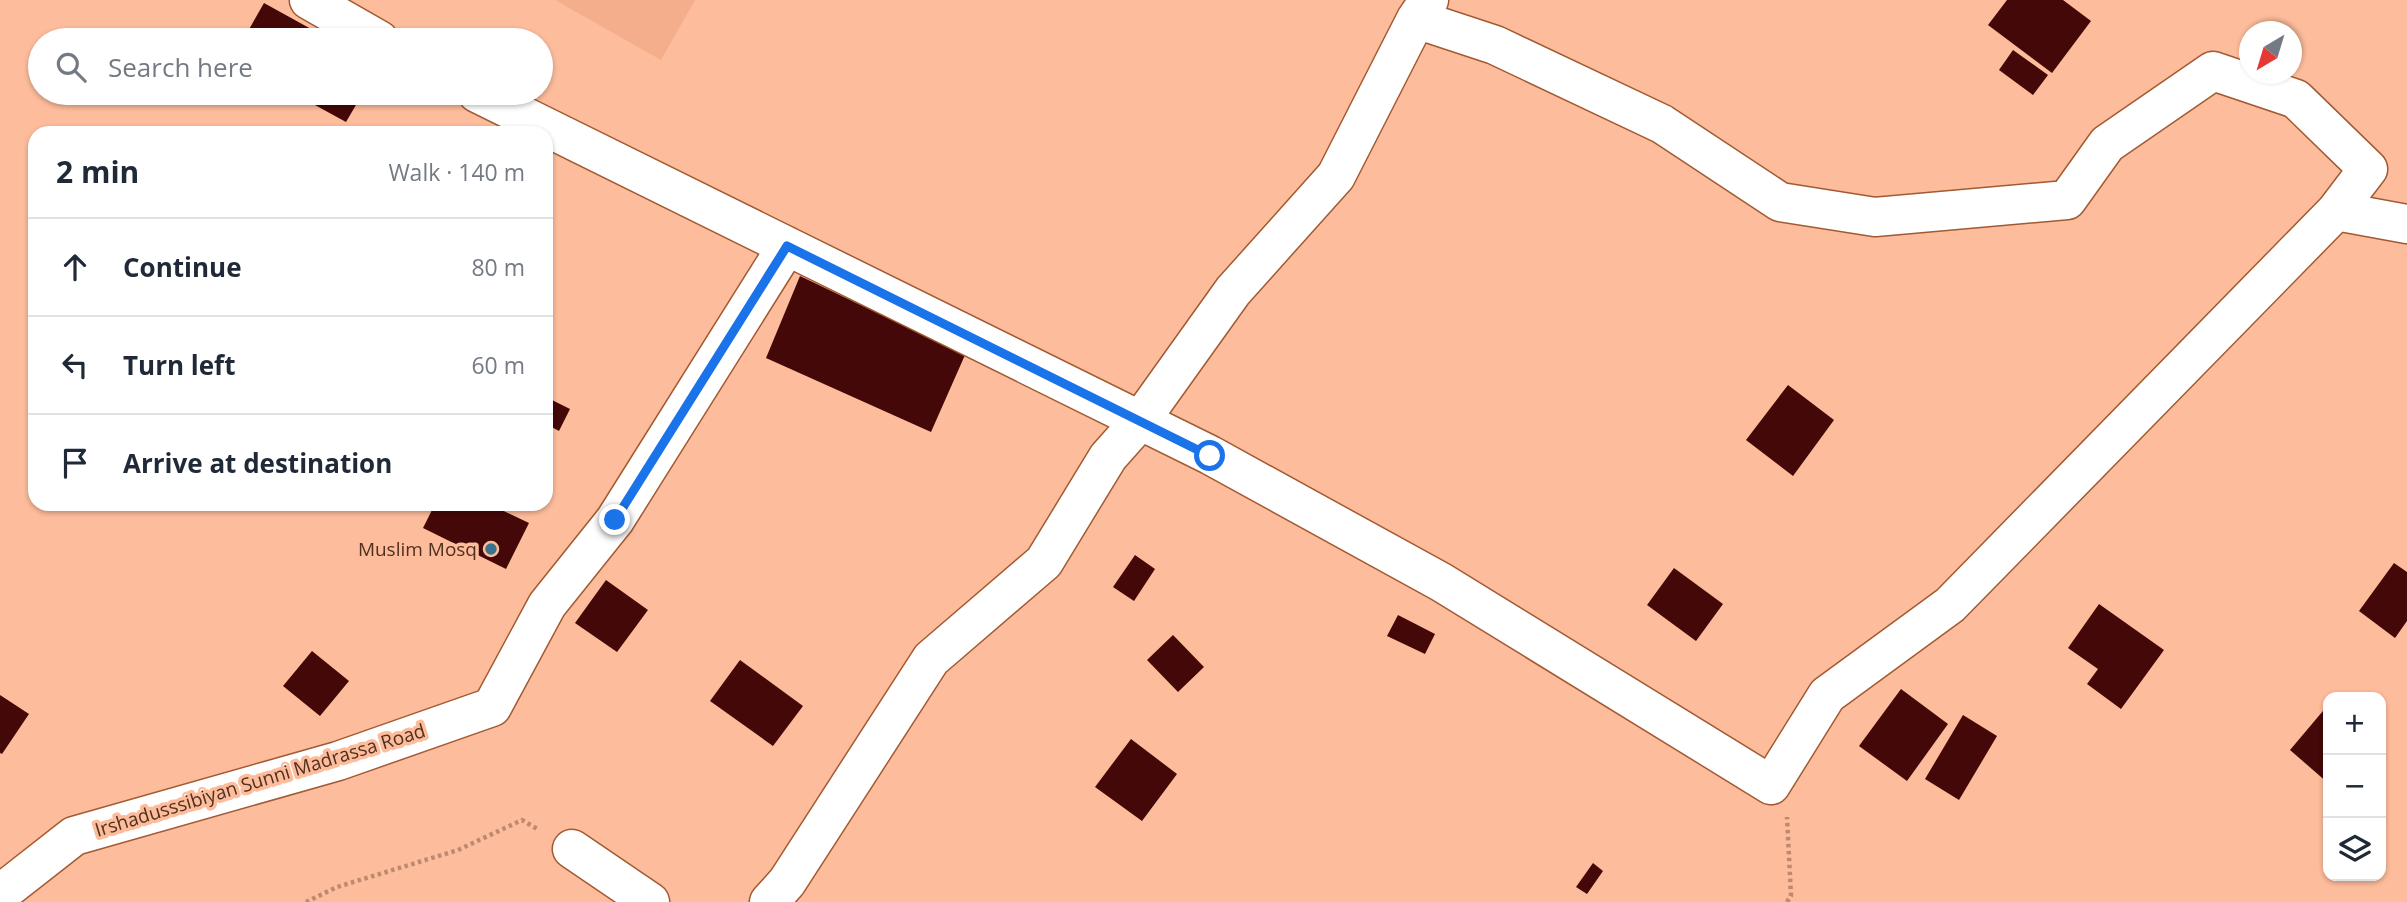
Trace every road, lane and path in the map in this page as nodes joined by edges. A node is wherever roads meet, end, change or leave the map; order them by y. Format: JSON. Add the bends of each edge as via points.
{"nodes":[{"id":1,"x":309,"y":0,"type":"edge"},
{"id":2,"x":1422,"y":9,"type":"edge"},
{"id":3,"x":358,"y":28,"type":"edge"},
{"id":4,"x":501,"y":105,"type":"edge"},
{"id":5,"x":544,"y":126,"type":"edge"},
{"id":6,"x":553,"y":131,"type":"edge"},
{"id":7,"x":2336,"y":211,"type":"junction"},
{"id":8,"x":2407,"y":224,"type":"edge"},
{"id":9,"x":787,"y":246,"type":"junction"},
{"id":10,"x":1140,"y":421,"type":"junction"},
{"id":11,"x":1771,"y":785,"type":"junction"},
{"id":12,"x":572,"y":849,"type":"joint"},
{"id":13,"x":0,"y":894,"type":"edge"},
{"id":14,"x":306,"y":902,"type":"edge"},
{"id":15,"x":650,"y":902,"type":"edge"},
{"id":16,"x":769,"y":902,"type":"edge"},
{"id":17,"x":1787,"y":902,"type":"edge"}],
"edges":[{"from":1,"to":3,"type":"street"},
{"from":2,"to":7,"type":"street","via":[[1662,124],[1780,202],[1875,217],[2067,200],[2107,145],[2213,71],[2296,99],[2368,169]]},
{"from":2,"to":10,"type":"street","via":[[1336,176],[1233,291]]},
{"from":4,"to":5,"type":"street"},
{"from":6,"to":9,"type":"street"},
{"from":7,"to":8,"type":"street"},
{"from":7,"to":11,"type":"street","via":[[1951,605],[1827,695]]},
{"from":9,"to":10,"type":"street"},
{"from":9,"to":13,"type":"street","name":"Irshadusssibiyan Sunni Madrassa Road","via":[[615,520],[547,605],[492,707],[338,761],[74,836]]},
{"from":10,"to":11,"type":"street","via":[[1441,582]]},
{"from":10,"to":16,"type":"street","via":[[1108,457],[1044,562],[931,659],[787,882]]},
{"from":11,"to":17,"type":"path","via":[[1788,819],[1791,896]]},
{"from":12,"to":14,"type":"path","via":[[522,820],[458,850],[337,887]]},
{"from":12,"to":15,"type":"street"}]}
